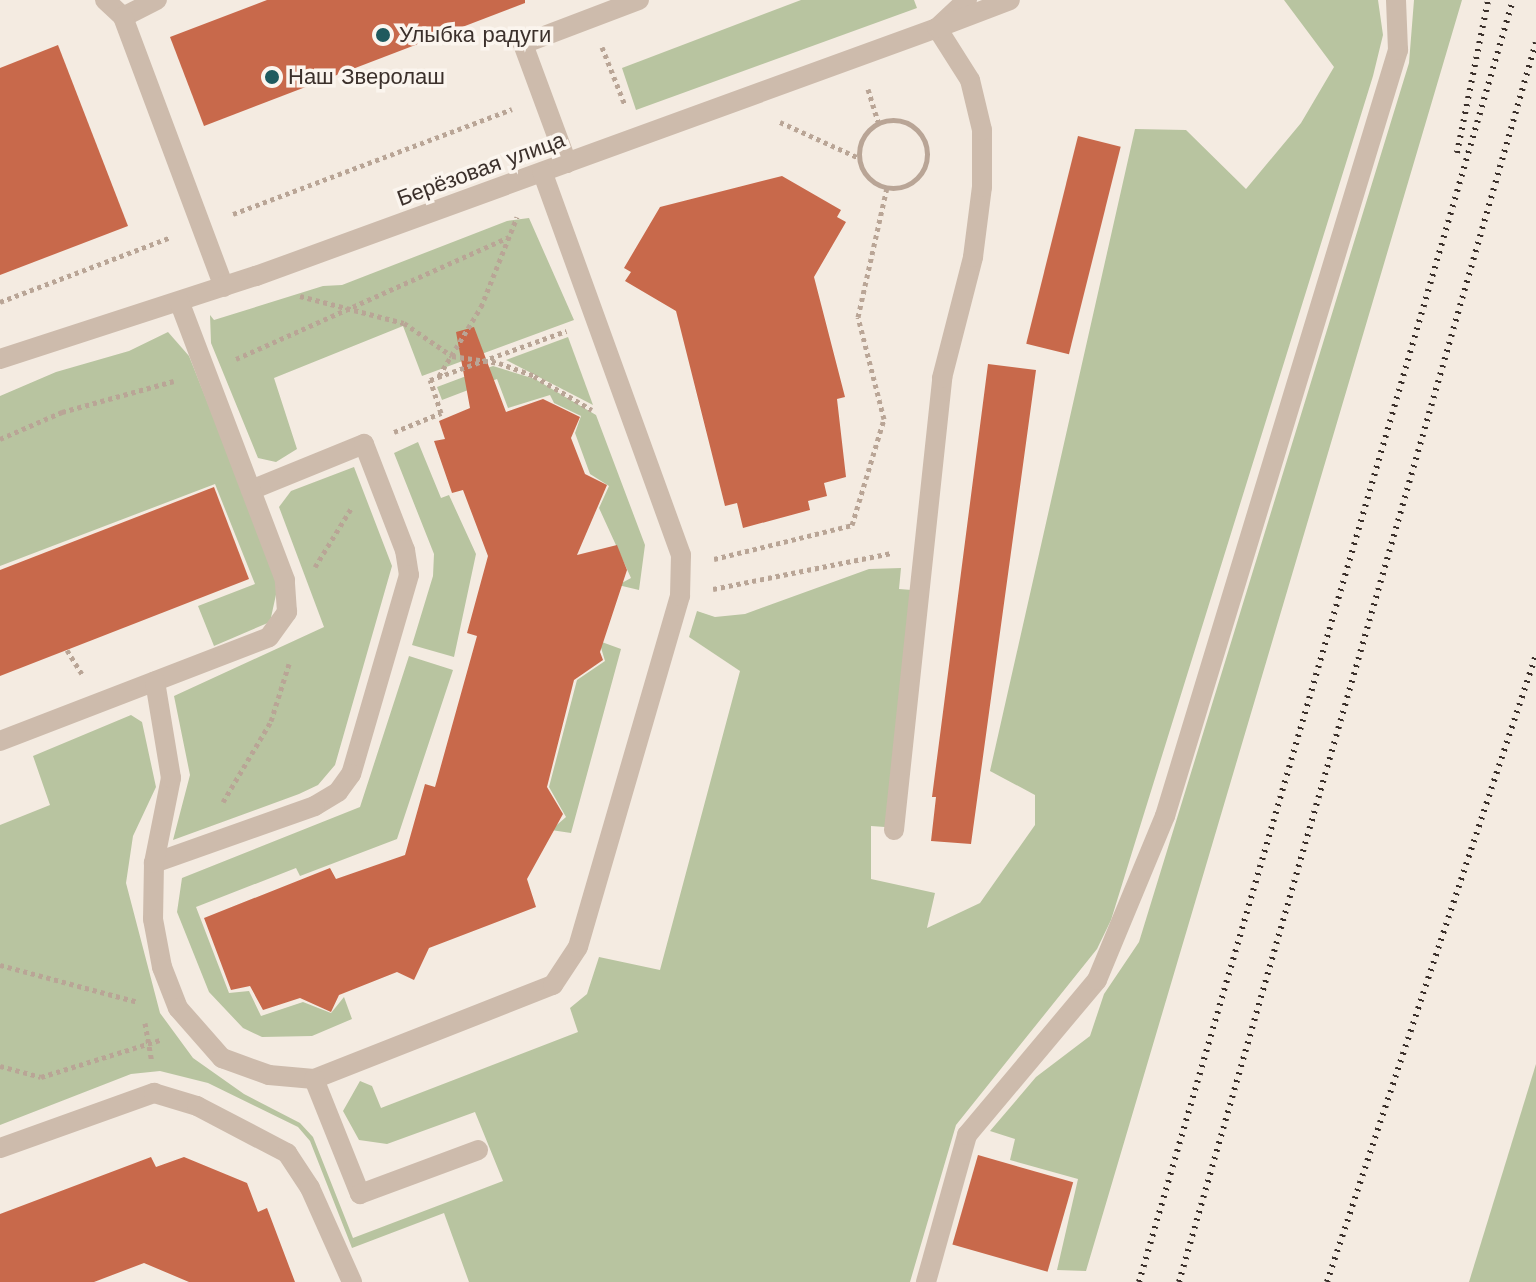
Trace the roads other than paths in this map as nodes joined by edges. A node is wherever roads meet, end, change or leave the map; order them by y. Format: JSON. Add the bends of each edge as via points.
{"nodes":[{"id":1,"x":105,"y":0,"type":"edge"},
{"id":2,"x":157,"y":0,"type":"edge"},
{"id":3,"x":639,"y":0,"type":"edge"},
{"id":4,"x":967,"y":0,"type":"edge"},
{"id":5,"x":1010,"y":0,"type":"edge"},
{"id":6,"x":1396,"y":0,"type":"edge"},
{"id":7,"x":123,"y":17,"type":"junction"},
{"id":8,"x":937,"y":28,"type":"junction"},
{"id":9,"x":567,"y":163,"type":"junction"},
{"id":10,"x":542,"y":172,"type":"junction"},
{"id":11,"x":224,"y":287,"type":"junction"},
{"id":12,"x":179,"y":301,"type":"junction"},
{"id":13,"x":0,"y":359,"type":"edge"},
{"id":14,"x":251,"y":490,"type":"junction"},
{"id":15,"x":155,"y":681,"type":"junction"},
{"id":16,"x":0,"y":741,"type":"edge"},
{"id":17,"x":894,"y":830,"type":"dead end"},
{"id":18,"x":154,"y":863,"type":"junction"},
{"id":19,"x":314,"y":1079,"type":"junction"},
{"id":20,"x":0,"y":1148,"type":"edge"},
{"id":21,"x":478,"y":1150,"type":"dead end"},
{"id":22,"x":352,"y":1282,"type":"edge"},
{"id":23,"x":926,"y":1282,"type":"edge"}],
"edges":[{"from":1,"to":7,"type":"street"},
{"from":2,"to":7,"type":"street"},
{"from":3,"to":9,"type":"street","via":[[523,44]]},
{"from":4,"to":8,"type":"street","name":"Берёзовая улица"},
{"from":5,"to":8,"type":"street"},
{"from":6,"to":23,"type":"street","via":[[1398,50],[1165,816],[1097,980],[967,1135]]},
{"from":7,"to":11,"type":"street"},
{"from":8,"to":9,"type":"street","name":"Берёзовая улица"},
{"from":8,"to":17,"type":"street","via":[[970,80],[982,130],[982,187],[973,257],[942,378]]},
{"from":9,"to":10,"type":"street","name":"Берёзовая улица"},
{"from":10,"to":11,"type":"street","name":"Берёзовая улица"},
{"from":10,"to":19,"type":"street","via":[[681,555],[680,596],[578,947],[553,985]]},
{"from":11,"to":12,"type":"street","name":"Берёзовая улица"},
{"from":12,"to":13,"type":"street","name":"Берёзовая улица"},
{"from":12,"to":14,"type":"street"},
{"from":14,"to":15,"type":"street","via":[[285,580],[287,612],[269,637]]},
{"from":14,"to":18,"type":"street","via":[[364,444],[405,550],[409,575],[351,774],[338,792],[315,806]]},
{"from":15,"to":16,"type":"street"},
{"from":15,"to":18,"type":"street","via":[[171,778]]},
{"from":18,"to":19,"type":"street","via":[[153,919],[162,967],[178,1008],[222,1058],[269,1075]]},
{"from":19,"to":21,"type":"street","via":[[360,1194]]},
{"from":20,"to":22,"type":"street","via":[[154,1093],[197,1106],[287,1153],[310,1188]]}]}
